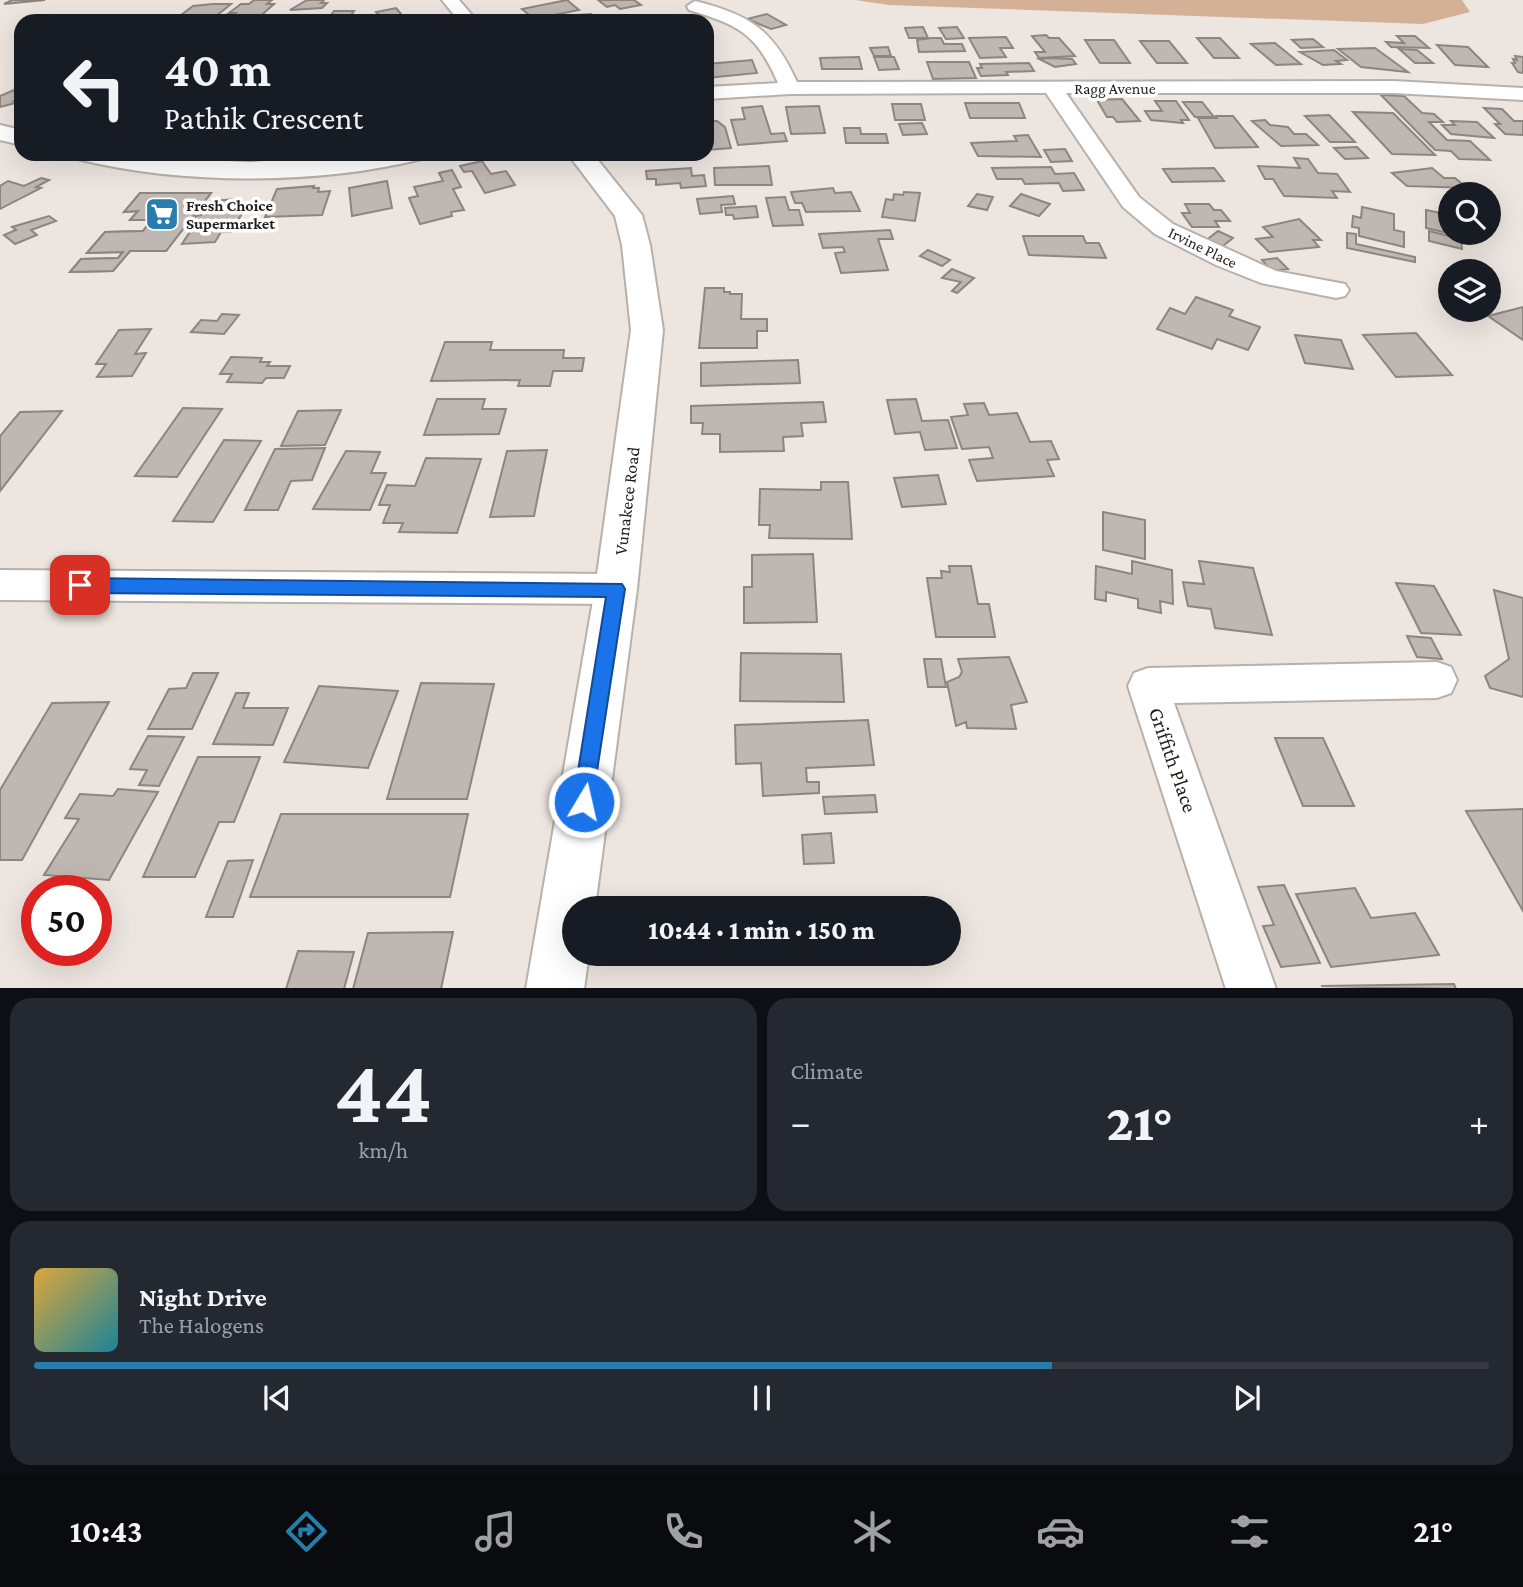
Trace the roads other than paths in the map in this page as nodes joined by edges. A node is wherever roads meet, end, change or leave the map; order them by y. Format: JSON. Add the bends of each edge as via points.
{"nodes":[{"id":1,"x":450,"y":0,"type":"edge"},
{"id":2,"x":695,"y":6,"type":"dead end"},
{"id":3,"x":462,"y":14,"type":"edge"},
{"id":4,"x":790,"y":88,"type":"junction"},
{"id":5,"x":1052,"y":88,"type":"junction"},
{"id":6,"x":714,"y":93,"type":"edge"},
{"id":7,"x":1523,"y":94,"type":"edge"},
{"id":8,"x":115,"y":161,"type":"edge"},
{"id":9,"x":361,"y":161,"type":"edge"},
{"id":10,"x":586,"y":161,"type":"edge"},
{"id":11,"x":1336,"y":290,"type":"dead end"},
{"id":12,"x":0,"y":585,"type":"edge"},
{"id":13,"x":616,"y":589,"type":"junction"},
{"id":14,"x":1437,"y":680,"type":"dead end"},
{"id":15,"x":555,"y":988,"type":"edge"},
{"id":16,"x":1251,"y":988,"type":"edge"}],
"edges":[{"from":1,"to":3,"type":"street"},
{"from":2,"to":4,"type":"street","via":[[761,34],[771,45]]},
{"from":4,"to":5,"type":"street","name":"Ragg Avenue"},
{"from":4,"to":6,"type":"street","name":"Ragg Avenue"},
{"from":5,"to":7,"type":"street","name":"Ragg Avenue","via":[[1393,87]]},
{"from":5,"to":11,"type":"street","name":"Irvine Place","via":[[1123,191],[1164,229],[1270,278]]},
{"from":8,"to":9,"type":"main road","via":[[184,168]]},
{"from":10,"to":13,"type":"main road","name":"Vunakece Road","via":[[628,215],[647,330]]},
{"from":12,"to":13,"type":"street"},
{"from":13,"to":15,"type":"main road","name":"Vunakece Road"},
{"from":14,"to":16,"type":"street","name":"Griffith Place","via":[[1148,686]]}]}
